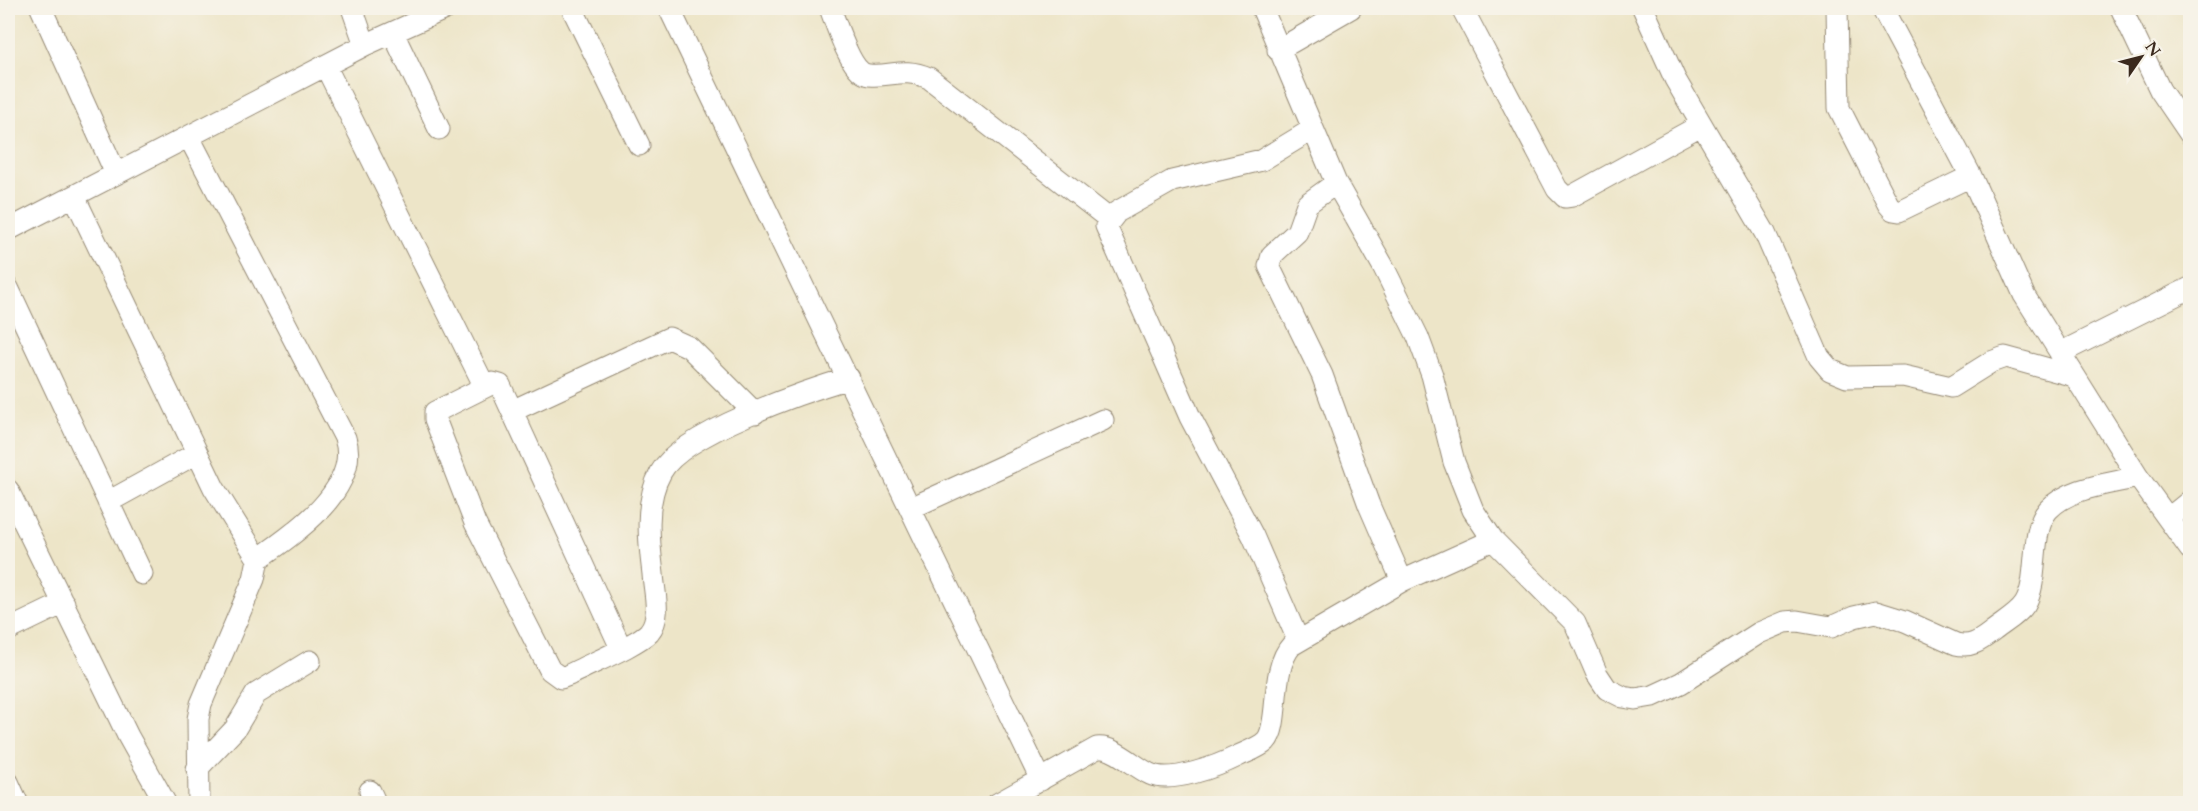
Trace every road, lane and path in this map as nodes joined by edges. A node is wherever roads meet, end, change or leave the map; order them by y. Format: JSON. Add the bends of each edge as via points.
{"nodes":[{"id":1,"x":41,"y":8,"type":"edge"},
{"id":2,"x":352,"y":8,"type":"edge"},
{"id":3,"x":447,"y":8,"type":"edge"},
{"id":4,"x":572,"y":8,"type":"edge"},
{"id":5,"x":669,"y":8,"type":"edge"},
{"id":6,"x":830,"y":8,"type":"edge"},
{"id":7,"x":1262,"y":8,"type":"edge"},
{"id":8,"x":1351,"y":8,"type":"edge"},
{"id":9,"x":1462,"y":8,"type":"edge"},
{"id":10,"x":1643,"y":8,"type":"edge"},
{"id":11,"x":1837,"y":8,"type":"edge"},
{"id":12,"x":1882,"y":8,"type":"edge"},
{"id":13,"x":2121,"y":8,"type":"edge"},
{"id":14,"x":393,"y":33,"type":"junction"},
{"id":15,"x":365,"y":45,"type":"junction"},
{"id":16,"x":1278,"y":50,"type":"junction"},
{"id":17,"x":326,"y":67,"type":"junction"},
{"id":18,"x":1701,"y":125,"type":"junction"},
{"id":19,"x":439,"y":129,"type":"dead end"},
{"id":20,"x":1313,"y":129,"type":"junction"},
{"id":21,"x":2190,"y":134,"type":"edge"},
{"id":22,"x":189,"y":137,"type":"junction"},
{"id":23,"x":639,"y":145,"type":"dead end"},
{"id":24,"x":116,"y":174,"type":"junction"},
{"id":25,"x":1971,"y":176,"type":"junction"},
{"id":26,"x":1336,"y":183,"type":"junction"},
{"id":27,"x":74,"y":196,"type":"junction"},
{"id":28,"x":1109,"y":219,"type":"junction"},
{"id":29,"x":10,"y":223,"type":"edge"},
{"id":30,"x":8,"y":288,"type":"edge"},
{"id":31,"x":2190,"y":288,"type":"edge"},
{"id":32,"x":2060,"y":353,"type":"junction"},
{"id":33,"x":2074,"y":376,"type":"junction"},
{"id":34,"x":849,"y":378,"type":"junction"},
{"id":35,"x":485,"y":387,"type":"junction"},
{"id":36,"x":512,"y":411,"type":"junction"},
{"id":37,"x":755,"y":413,"type":"junction"},
{"id":38,"x":1103,"y":420,"type":"dead end"},
{"id":39,"x":198,"y":453,"type":"junction"},
{"id":40,"x":2138,"y":477,"type":"junction"},
{"id":41,"x":8,"y":490,"type":"edge"},
{"id":42,"x":2190,"y":501,"type":"edge"},
{"id":43,"x":108,"y":502,"type":"junction"},
{"id":44,"x":911,"y":508,"type":"junction"},
{"id":45,"x":2169,"y":518,"type":"junction"},
{"id":46,"x":1493,"y":540,"type":"junction"},
{"id":47,"x":2190,"y":549,"type":"edge"},
{"id":48,"x":258,"y":560,"type":"junction"},
{"id":49,"x":142,"y":574,"type":"dead end"},
{"id":50,"x":1402,"y":581,"type":"junction"},
{"id":51,"x":64,"y":603,"type":"junction"},
{"id":52,"x":8,"y":630,"type":"edge"},
{"id":53,"x":1298,"y":640,"type":"junction"},
{"id":54,"x":621,"y":648,"type":"junction"},
{"id":55,"x":310,"y":661,"type":"dead end"},
{"id":56,"x":1041,"y":780,"type":"junction"},
{"id":57,"x":8,"y":782,"type":"edge"},
{"id":58,"x":198,"y":785,"type":"edge"},
{"id":59,"x":18,"y":804,"type":"edge"},
{"id":60,"x":166,"y":804,"type":"edge"},
{"id":61,"x":180,"y":804,"type":"edge"},
{"id":62,"x":997,"y":804,"type":"edge"}],
"edges":[{"from":1,"to":24,"type":"street"},
{"from":2,"to":15,"type":"street"},
{"from":3,"to":14,"type":"street"},
{"from":4,"to":23,"type":"street"},
{"from":5,"to":34,"type":"street"},
{"from":6,"to":28,"type":"street","via":[[860,71],[870,75],[905,71],[929,78]]},
{"from":7,"to":16,"type":"street"},
{"from":8,"to":16,"type":"street"},
{"from":9,"to":18,"type":"street","via":[[1557,189],[1565,197]]},
{"from":10,"to":18,"type":"street"},
{"from":11,"to":25,"type":"street","via":[[1839,108],[1888,204],[1899,211]]},
{"from":12,"to":25,"type":"street"},
{"from":13,"to":21,"type":"street","via":[[2160,90]]},
{"from":14,"to":15,"type":"street"},
{"from":14,"to":19,"type":"street"},
{"from":15,"to":17,"type":"street"},
{"from":16,"to":20,"type":"street"},
{"from":17,"to":22,"type":"street"},
{"from":17,"to":35,"type":"street"},
{"from":18,"to":33,"type":"street","via":[[1766,233],[1819,357],[1830,370],[1847,377],[1903,376],[1951,387],[2005,357]]},
{"from":20,"to":26,"type":"street"},
{"from":20,"to":28,"type":"street","via":[[1262,160],[1172,181]]},
{"from":22,"to":24,"type":"street"},
{"from":22,"to":48,"type":"street","via":[[345,438],[349,454],[346,469],[319,511]]},
{"from":24,"to":27,"type":"street"},
{"from":25,"to":32,"type":"street","via":[[2015,278]]},
{"from":26,"to":46,"type":"street","via":[[1418,337],[1462,487]]},
{"from":26,"to":50,"type":"street","via":[[1307,204],[1297,232],[1272,255],[1269,266],[1322,375],[1369,505]]},
{"from":27,"to":29,"type":"street"},
{"from":27,"to":39,"type":"street"},
{"from":28,"to":53,"type":"street","via":[[1107,231],[1185,406],[1253,536]]},
{"from":30,"to":43,"type":"street"},
{"from":31,"to":32,"type":"street"},
{"from":32,"to":33,"type":"street"},
{"from":33,"to":40,"type":"street"},
{"from":34,"to":37,"type":"street"},
{"from":34,"to":44,"type":"street"},
{"from":35,"to":36,"type":"street","via":[[500,385]]},
{"from":35,"to":54,"type":"street","via":[[434,414],[475,523],[550,670],[558,678]]},
{"from":36,"to":37,"type":"street","via":[[669,338],[689,347]]},
{"from":36,"to":54,"type":"street"},
{"from":37,"to":54,"type":"street","via":[[695,441],[673,456],[660,473],[650,513],[649,541],[655,620],[648,632]]},
{"from":38,"to":44,"type":"street"},
{"from":39,"to":43,"type":"street"},
{"from":39,"to":48,"type":"street","via":[[223,505]]},
{"from":40,"to":45,"type":"street"},
{"from":40,"to":46,"type":"street","via":[[2077,492],[2054,504],[2041,525],[2024,606],[1975,644],[1956,644],[1876,612],[1831,627],[1785,622],[1759,633],[1681,683],[1653,696],[1635,699],[1614,694],[1607,688],[1575,623]]},
{"from":41,"to":51,"type":"street"},
{"from":42,"to":45,"type":"street"},
{"from":43,"to":49,"type":"street"},
{"from":44,"to":56,"type":"street"},
{"from":45,"to":47,"type":"street"},
{"from":46,"to":50,"type":"street"},
{"from":48,"to":58,"type":"street","via":[[254,579],[201,704]]},
{"from":50,"to":53,"type":"street"},
{"from":51,"to":52,"type":"street"},
{"from":51,"to":60,"type":"street","via":[[128,736]]},
{"from":53,"to":56,"type":"street","via":[[1281,662],[1270,731],[1263,743],[1217,766],[1164,777],[1149,774],[1101,747]]},
{"from":55,"to":58,"type":"street","via":[[256,694]]},
{"from":56,"to":62,"type":"street"},
{"from":57,"to":59,"type":"street"},
{"from":58,"to":61,"type":"street"}]}
